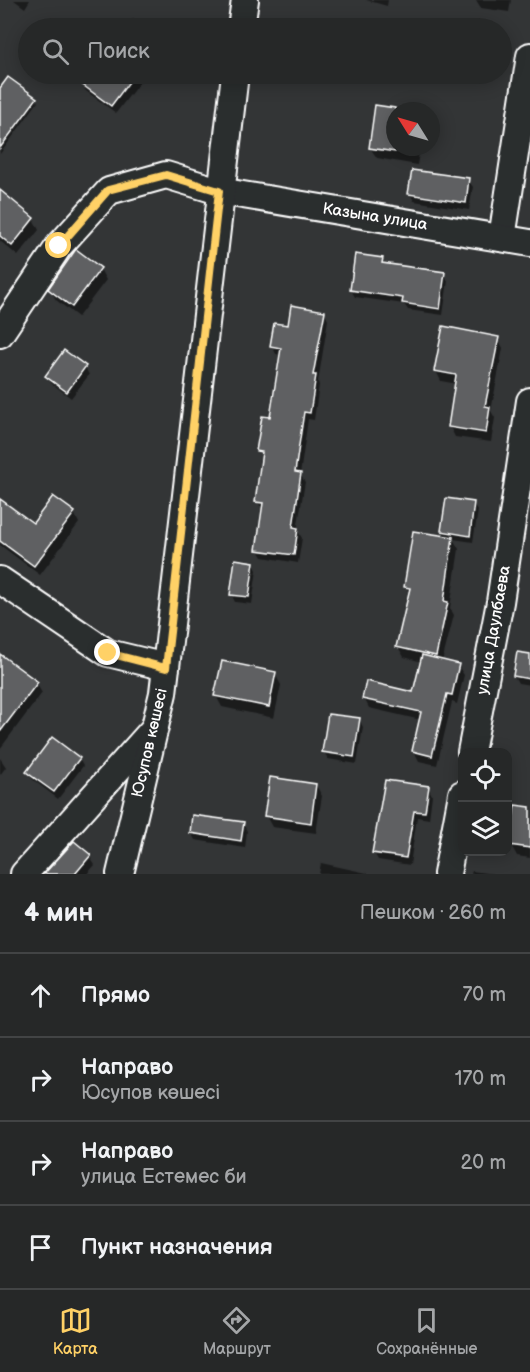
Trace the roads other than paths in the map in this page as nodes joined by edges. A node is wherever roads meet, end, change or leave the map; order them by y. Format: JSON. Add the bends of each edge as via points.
{"nodes":[{"id":1,"x":245,"y":0,"type":"edge"},
{"id":2,"x":242,"y":18,"type":"edge"},
{"id":3,"x":530,"y":56,"type":"edge"},
{"id":4,"x":234,"y":84,"type":"edge"},
{"id":5,"x":219,"y":191,"type":"junction"},
{"id":6,"x":502,"y":238,"type":"junction"},
{"id":7,"x":530,"y":243,"type":"edge"},
{"id":8,"x":0,"y":334,"type":"edge"},
{"id":9,"x":530,"y":401,"type":"edge"},
{"id":10,"x":0,"y":580,"type":"edge"},
{"id":11,"x":166,"y":668,"type":"junction"},
{"id":12,"x":154,"y":730,"type":"junction"},
{"id":13,"x":472,"y":748,"type":"edge"},
{"id":14,"x":460,"y":802,"type":"edge"},
{"id":15,"x":24,"y":874,"type":"edge"},
{"id":16,"x":120,"y":874,"type":"edge"},
{"id":17,"x":447,"y":874,"type":"edge"}],
"edges":[{"from":1,"to":2,"type":"street"},
{"from":3,"to":6,"type":"street"},
{"from":4,"to":5,"type":"street","name":"Юсупов көшесі"},
{"from":5,"to":6,"type":"street","name":"Казына улица"},
{"from":5,"to":8,"type":"street","name":"Казына улица","via":[[166,175],[108,190],[59,246]]},
{"from":5,"to":11,"type":"street","name":"Юсупов көшесі"},
{"from":6,"to":7,"type":"street","name":"Казына улица"},
{"from":9,"to":13,"type":"street","name":"улица Даулбаева","via":[[500,602]]},
{"from":10,"to":11,"type":"street","via":[[108,653]]},
{"from":11,"to":12,"type":"street","name":"Юсупов көшесі"},
{"from":12,"to":15,"type":"street"},
{"from":12,"to":16,"type":"street","name":"Юсупов көшесі"},
{"from":14,"to":17,"type":"street"}]}
